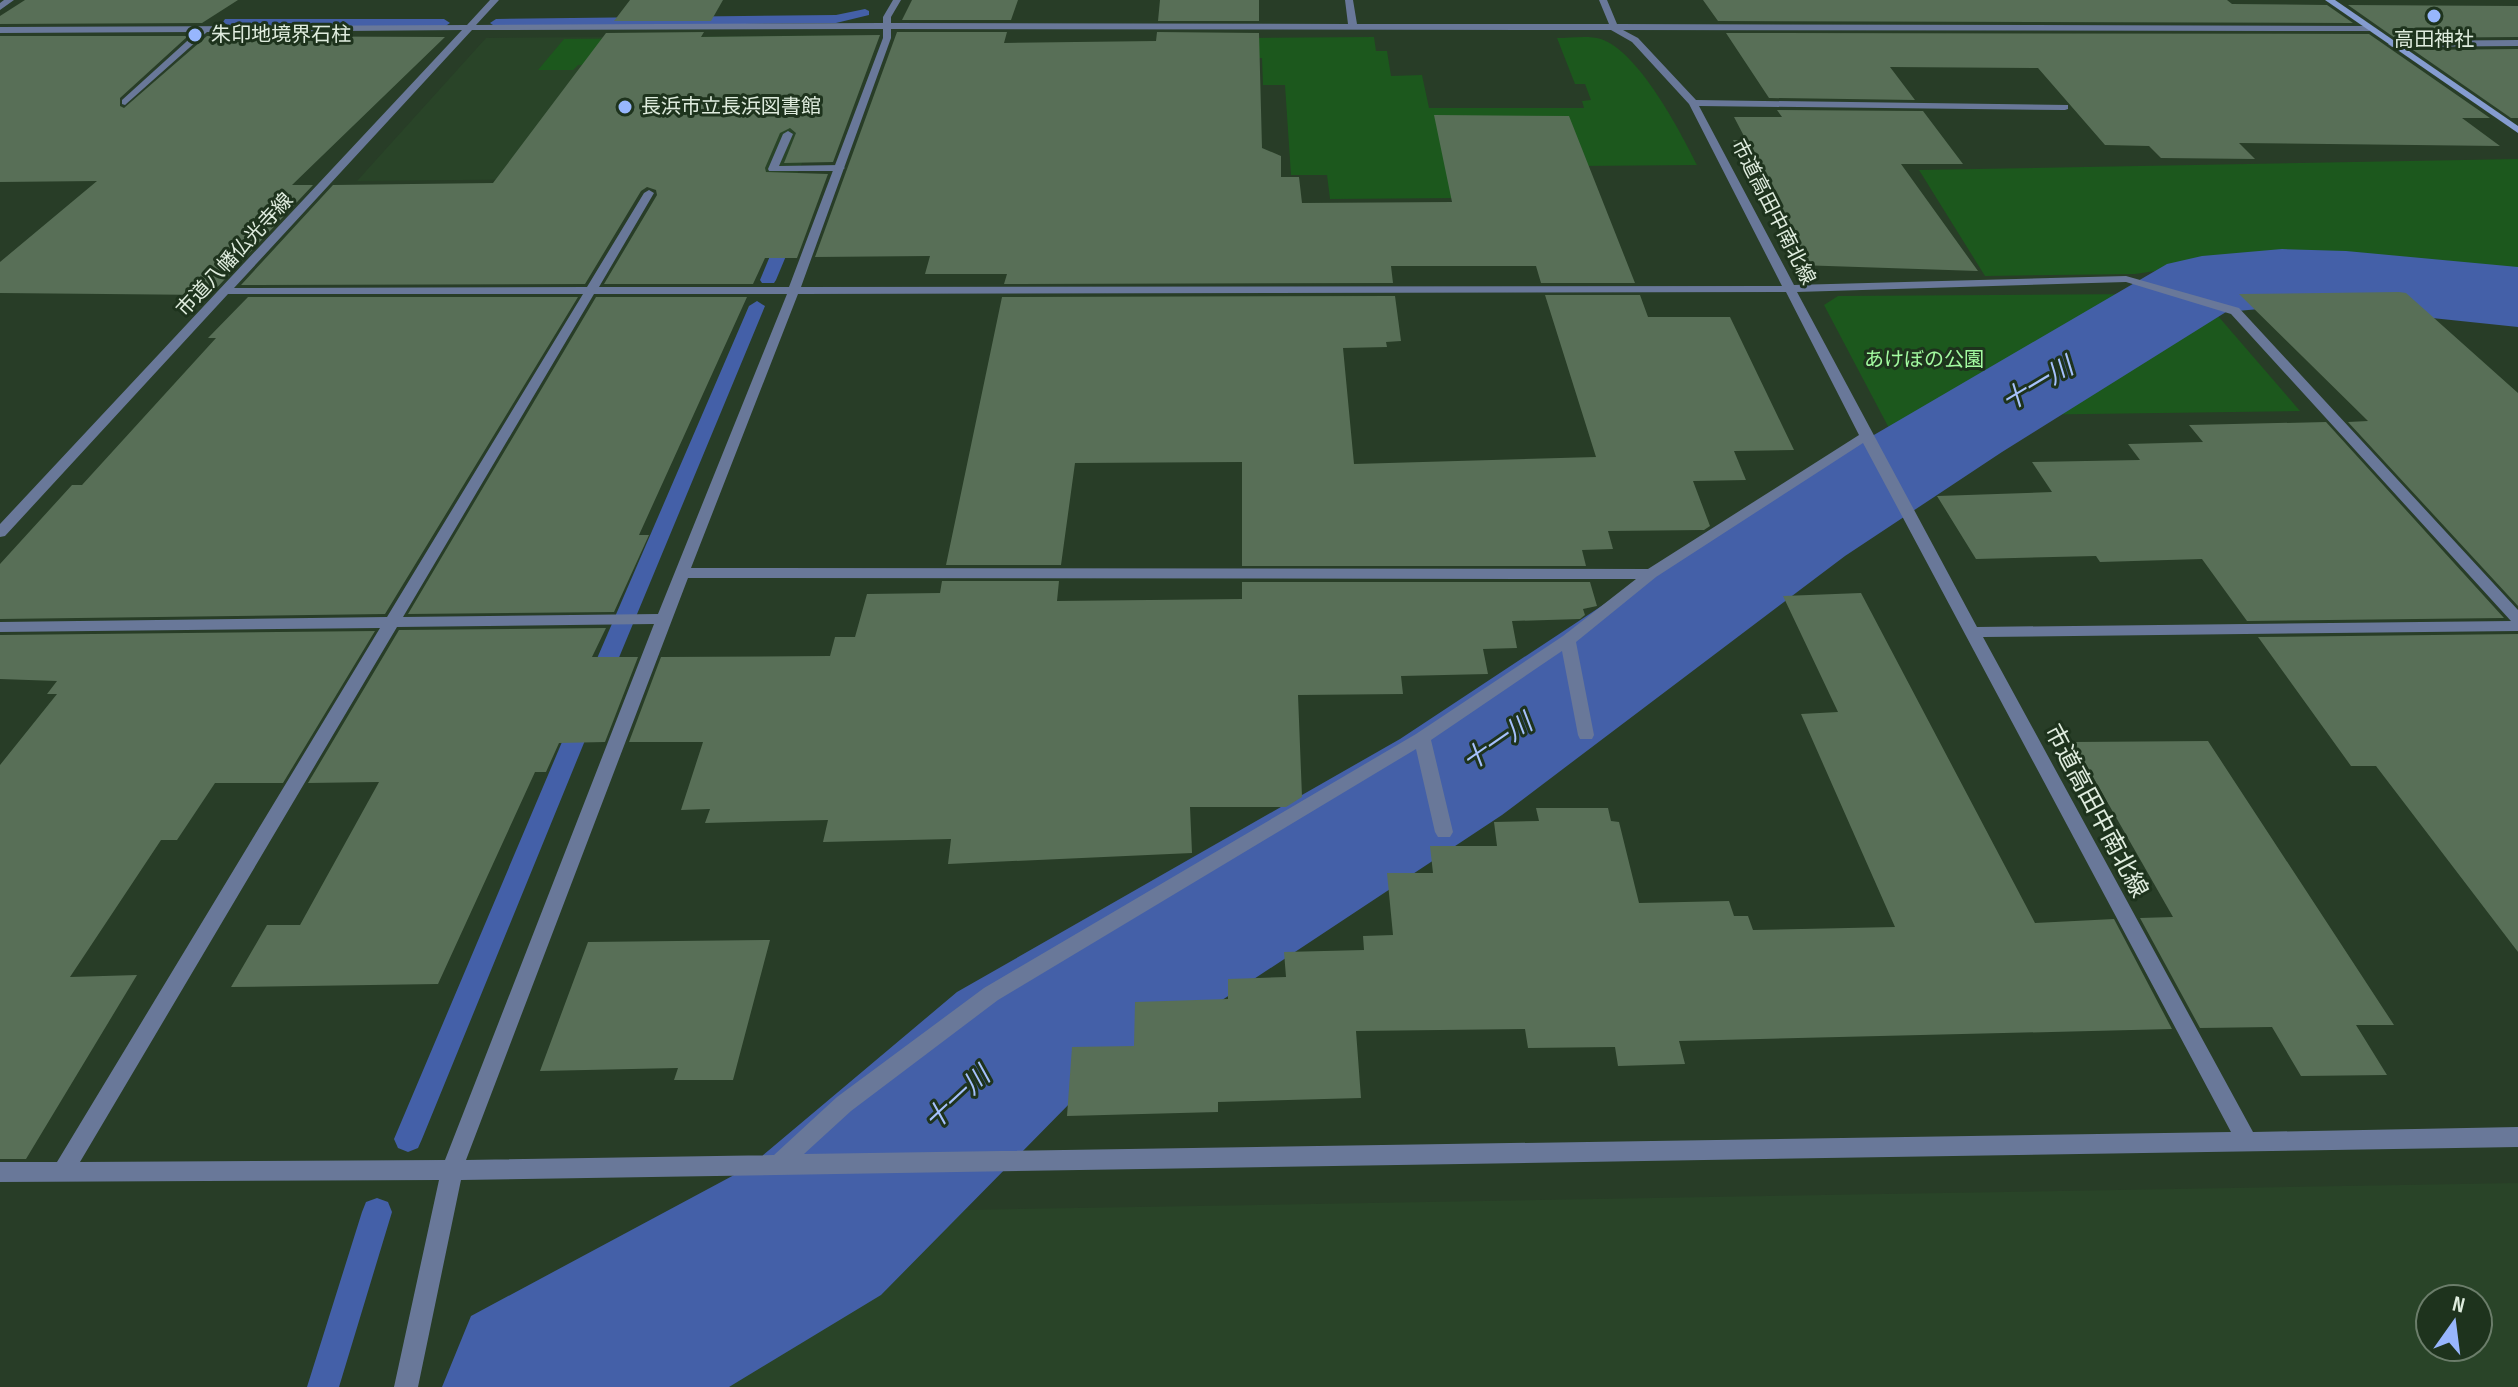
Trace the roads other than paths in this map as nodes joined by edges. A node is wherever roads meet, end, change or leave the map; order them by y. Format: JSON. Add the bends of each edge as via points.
{"nodes":[{"id":1,"x":10,"y":0,"type":"edge"},
{"id":2,"x":495,"y":0,"type":"edge"},
{"id":3,"x":897,"y":0,"type":"edge"},
{"id":4,"x":1349,"y":0,"type":"edge"},
{"id":5,"x":1603,"y":0,"type":"edge"},
{"id":6,"x":2329,"y":0,"type":"edge"},
{"id":7,"x":0,"y":7,"type":"edge"},
{"id":8,"x":887,"y":28,"type":"junction"},
{"id":9,"x":1353,"y":28,"type":"junction"},
{"id":10,"x":2369,"y":28,"type":"junction"},
{"id":11,"x":1615,"y":29,"type":"junction"},
{"id":12,"x":0,"y":30,"type":"edge"},
{"id":13,"x":204,"y":30,"type":"junction"},
{"id":14,"x":466,"y":30,"type":"junction"},
{"id":15,"x":2518,"y":43,"type":"edge"},
{"id":16,"x":2392,"y":44,"type":"junction"},
{"id":17,"x":125,"y":102,"type":"dead end"},
{"id":18,"x":1693,"y":103,"type":"junction"},
{"id":19,"x":2065,"y":107,"type":"dead end"},
{"id":20,"x":2518,"y":130,"type":"edge"},
{"id":21,"x":788,"y":134,"type":"dead end"},
{"id":22,"x":832,"y":168,"type":"junction"},
{"id":23,"x":649,"y":193,"type":"dead end"},
{"id":24,"x":1788,"y":289,"type":"junction"},
{"id":25,"x":794,"y":290,"type":"junction"},
{"id":26,"x":227,"y":291,"type":"junction"},
{"id":27,"x":591,"y":291,"type":"junction"},
{"id":28,"x":1866,"y":436,"type":"junction"},
{"id":29,"x":0,"y":533,"type":"edge"},
{"id":30,"x":683,"y":573,"type":"junction"},
{"id":31,"x":1651,"y":574,"type":"junction"},
{"id":32,"x":664,"y":619,"type":"junction"},
{"id":33,"x":2518,"y":619,"type":"edge"},
{"id":34,"x":389,"y":622,"type":"junction"},
{"id":35,"x":2518,"y":626,"type":"edge"},
{"id":36,"x":0,"y":627,"type":"edge"},
{"id":37,"x":1972,"y":632,"type":"junction"},
{"id":38,"x":1569,"y":647,"type":"junction"},
{"id":39,"x":1586,"y":735,"type":"dead end"},
{"id":40,"x":1424,"y":746,"type":"junction"},
{"id":41,"x":1444,"y":832,"type":"dead end"},
{"id":42,"x":2518,"y":1137,"type":"edge"},
{"id":43,"x":2248,"y":1143,"type":"junction"},
{"id":44,"x":779,"y":1164,"type":"junction"},
{"id":45,"x":452,"y":1170,"type":"junction"},
{"id":46,"x":63,"y":1171,"type":"junction"},
{"id":47,"x":0,"y":1172,"type":"edge"},
{"id":48,"x":406,"y":1387,"type":"edge"}],
"edges":[{"from":1,"to":7,"type":"street"},
{"from":2,"to":14,"type":"street","name":"市道八幡仏光寺線"},
{"from":3,"to":8,"type":"street"},
{"from":4,"to":9,"type":"street"},
{"from":5,"to":11,"type":"street"},
{"from":6,"to":10,"type":"main road"},
{"from":8,"to":9,"type":"street"},
{"from":8,"to":14,"type":"street"},
{"from":8,"to":22,"type":"street"},
{"from":9,"to":11,"type":"street"},
{"from":10,"to":11,"type":"street"},
{"from":10,"to":16,"type":"main road"},
{"from":11,"to":18,"type":"street","name":"市道高田中南北線","via":[[1635,40]]},
{"from":12,"to":13,"type":"street"},
{"from":13,"to":14,"type":"street"},
{"from":13,"to":17,"type":"street"},
{"from":14,"to":26,"type":"street","name":"市道八幡仏光寺線"},
{"from":15,"to":16,"type":"street"},
{"from":16,"to":20,"type":"main road"},
{"from":18,"to":19,"type":"street"},
{"from":18,"to":24,"type":"street","name":"市道高田中南北線"},
{"from":21,"to":22,"type":"street","via":[[773,169]]},
{"from":22,"to":25,"type":"street"},
{"from":23,"to":27,"type":"street"},
{"from":24,"to":25,"type":"street"},
{"from":24,"to":28,"type":"street","name":"市道高田中南北線"},
{"from":24,"to":33,"type":"street","via":[[2126,279],[2235,311]]},
{"from":25,"to":27,"type":"street"},
{"from":25,"to":30,"type":"street"},
{"from":26,"to":27,"type":"street"},
{"from":26,"to":29,"type":"street","name":"市道八幡仏光寺線"},
{"from":27,"to":34,"type":"street"},
{"from":28,"to":31,"type":"street"},
{"from":28,"to":37,"type":"street","name":"市道高田中南北線"},
{"from":30,"to":31,"type":"street"},
{"from":30,"to":32,"type":"street"},
{"from":31,"to":38,"type":"street"},
{"from":32,"to":34,"type":"street"},
{"from":32,"to":45,"type":"street"},
{"from":34,"to":36,"type":"street"},
{"from":34,"to":46,"type":"street"},
{"from":35,"to":37,"type":"street"},
{"from":37,"to":43,"type":"street","name":"市道高田中南北線"},
{"from":38,"to":39,"type":"street"},
{"from":38,"to":40,"type":"street"},
{"from":40,"to":41,"type":"street"},
{"from":40,"to":44,"type":"street","via":[[991,994],[844,1104]]},
{"from":42,"to":43,"type":"street"},
{"from":43,"to":44,"type":"street"},
{"from":44,"to":45,"type":"street"},
{"from":45,"to":46,"type":"street"},
{"from":45,"to":48,"type":"street"},
{"from":46,"to":47,"type":"street"}]}
